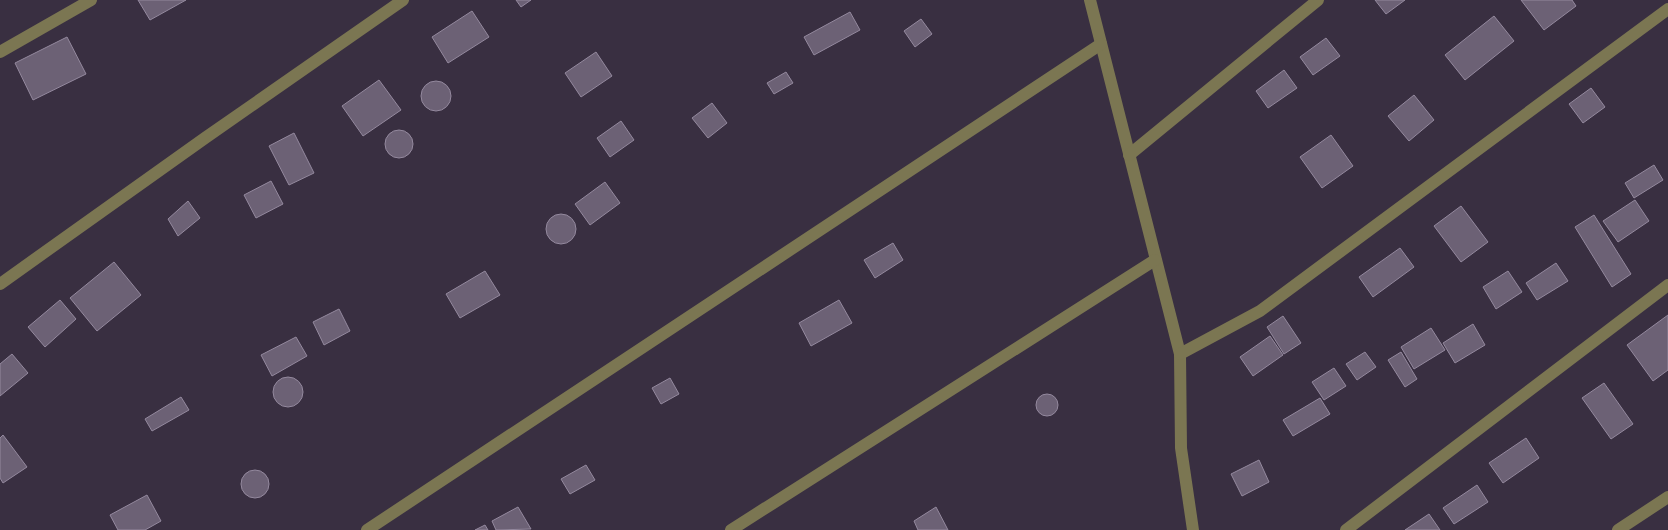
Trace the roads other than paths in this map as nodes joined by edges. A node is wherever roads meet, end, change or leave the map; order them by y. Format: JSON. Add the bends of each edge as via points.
{"nodes":[{"id":1,"x":91,"y":0,"type":"edge"},
{"id":2,"x":403,"y":0,"type":"edge"},
{"id":3,"x":1090,"y":0,"type":"edge"},
{"id":4,"x":1318,"y":0,"type":"edge"},
{"id":5,"x":1668,"y":9,"type":"edge"},
{"id":6,"x":1101,"y":44,"type":"junction"},
{"id":7,"x":0,"y":52,"type":"edge"},
{"id":8,"x":1129,"y":155,"type":"junction"},
{"id":9,"x":1155,"y":260,"type":"junction"},
{"id":10,"x":0,"y":284,"type":"edge"},
{"id":11,"x":1668,"y":285,"type":"edge"},
{"id":12,"x":1180,"y":354,"type":"junction"},
{"id":13,"x":1668,"y":497,"type":"edge"},
{"id":14,"x":367,"y":530,"type":"edge"},
{"id":15,"x":731,"y":530,"type":"edge"},
{"id":16,"x":1193,"y":530,"type":"edge"},
{"id":17,"x":1346,"y":530,"type":"edge"},
{"id":18,"x":1618,"y":530,"type":"edge"}],
"edges":[{"from":1,"to":7,"type":"street"},
{"from":2,"to":10,"type":"street"},
{"from":3,"to":6,"type":"street"},
{"from":4,"to":8,"type":"street"},
{"from":5,"to":12,"type":"street","via":[[1260,311]]},
{"from":6,"to":8,"type":"street"},
{"from":6,"to":14,"type":"street"},
{"from":8,"to":9,"type":"street"},
{"from":9,"to":12,"type":"street"},
{"from":9,"to":15,"type":"street"},
{"from":11,"to":17,"type":"street"},
{"from":12,"to":16,"type":"street","via":[[1181,448]]},
{"from":13,"to":18,"type":"street"}]}
